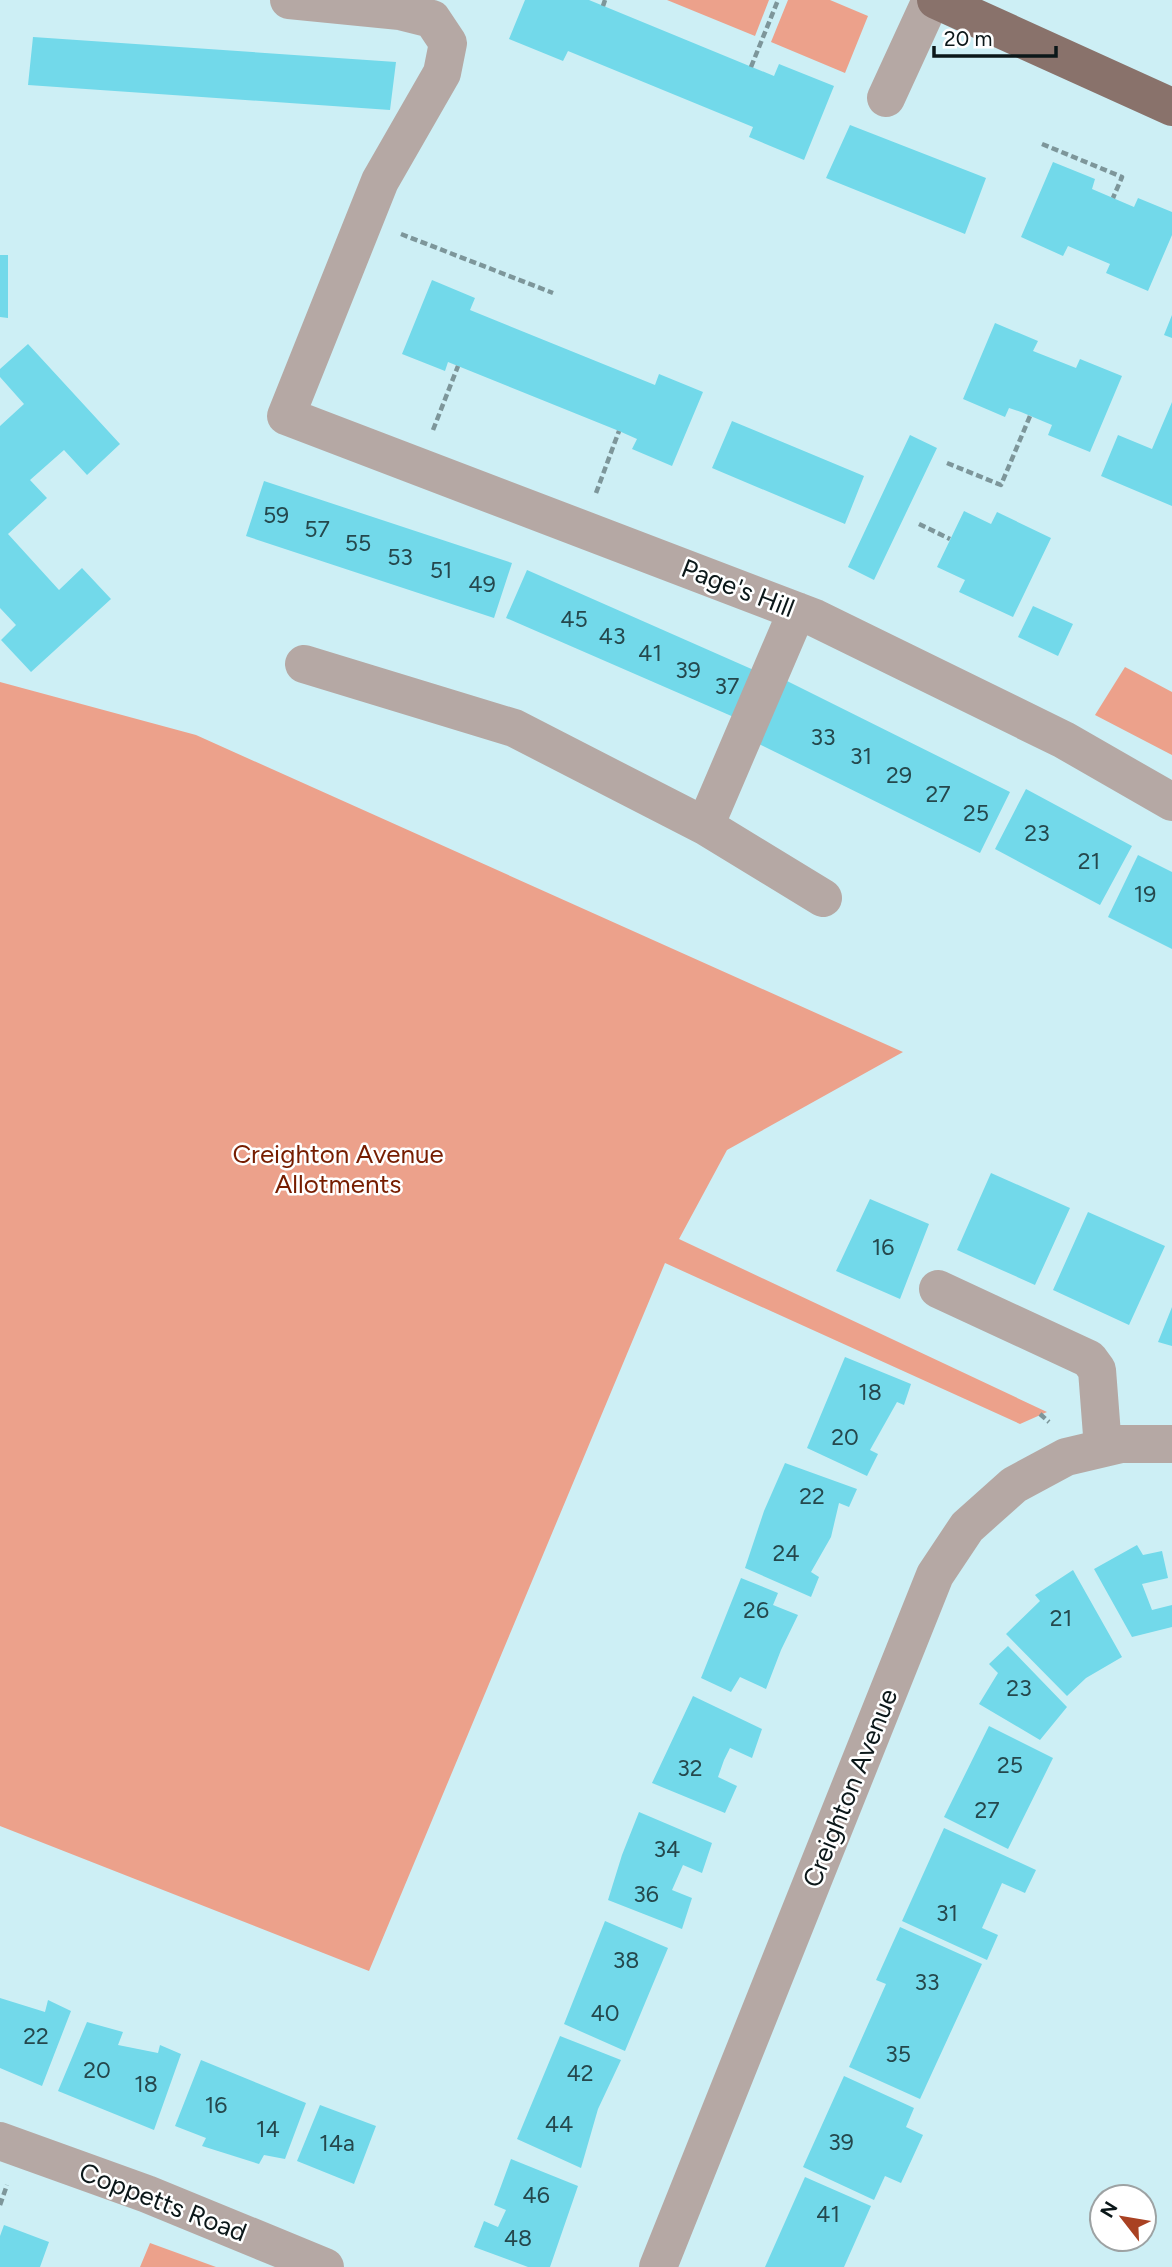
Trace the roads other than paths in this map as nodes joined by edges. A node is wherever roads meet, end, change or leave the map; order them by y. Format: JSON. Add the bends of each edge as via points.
{"nodes":[{"id":1,"x":289,"y":0,"type":"edge"},
{"id":2,"x":931,"y":0,"type":"edge"},
{"id":3,"x":936,"y":0,"type":"edge"},
{"id":4,"x":886,"y":98,"type":"dead end"},
{"id":5,"x":1172,"y":107,"type":"edge"},
{"id":6,"x":797,"y":611,"type":"junction"},
{"id":7,"x":304,"y":664,"type":"dead end"},
{"id":8,"x":1172,"y":802,"type":"edge"},
{"id":9,"x":705,"y":825,"type":"junction"},
{"id":10,"x":823,"y":898,"type":"dead end"},
{"id":11,"x":938,"y":1289,"type":"dead end"},
{"id":12,"x":1172,"y":1444,"type":"edge"},
{"id":13,"x":1103,"y":1448,"type":"junction"},
{"id":14,"x":0,"y":2141,"type":"edge"},
{"id":15,"x":325,"y":2267,"type":"edge"},
{"id":16,"x":658,"y":2267,"type":"edge"}],
"edges":[{"from":1,"to":6,"type":"street","name":"Page's Hill","via":[[400,11],[432,19],[448,43],[442,73],[380,181],[286,416]]},
{"from":2,"to":4,"type":"street"},
{"from":3,"to":5,"type":"main road"},
{"from":6,"to":8,"type":"street","name":"Page's Hill","via":[[1065,740]]},
{"from":6,"to":9,"type":"street"},
{"from":7,"to":9,"type":"street","via":[[514,728]]},
{"from":9,"to":10,"type":"street"},
{"from":11,"to":13,"type":"street","via":[[1089,1359],[1097,1370]]},
{"from":12,"to":13,"type":"street","name":"Creighton Avenue"},
{"from":13,"to":16,"type":"street","name":"Creighton Avenue","via":[[1066,1457],[1014,1485],[967,1527],[935,1576]]},
{"from":14,"to":15,"type":"street","name":"Coppetts Road","via":[[147,2194]]}]}
